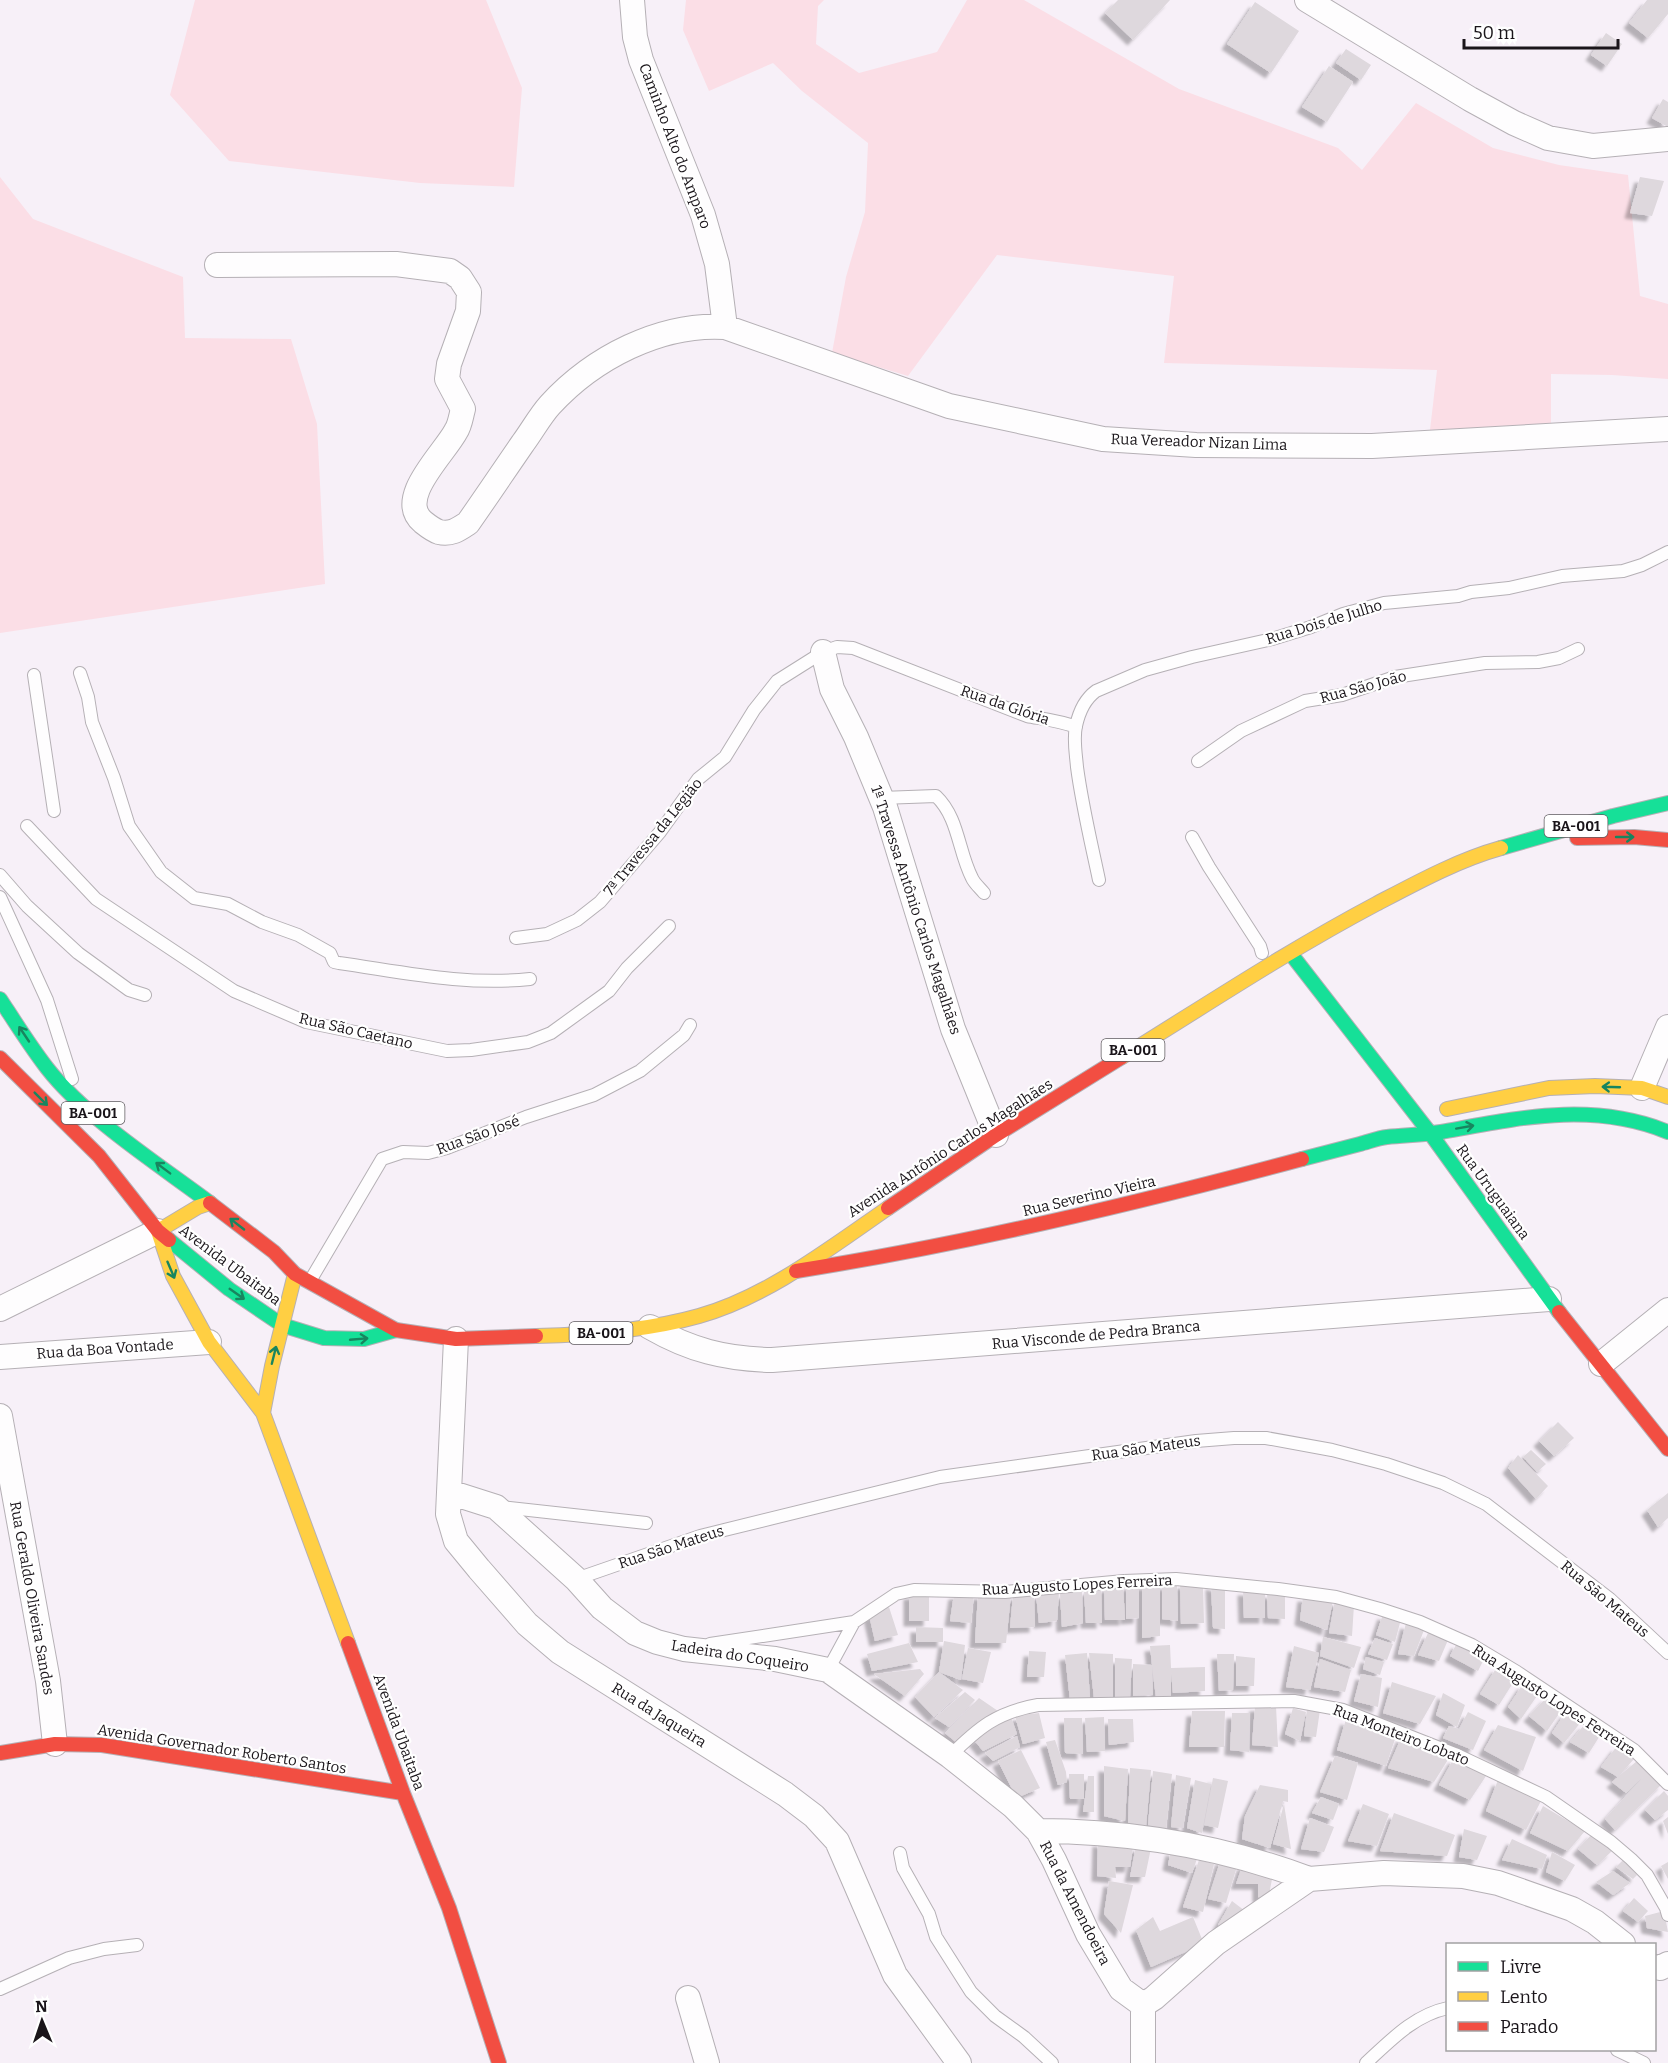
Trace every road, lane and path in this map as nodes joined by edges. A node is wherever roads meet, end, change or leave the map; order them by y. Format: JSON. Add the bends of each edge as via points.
{"nodes":[{"id":1,"x":632,"y":0,"type":"edge"},
{"id":2,"x":1306,"y":0,"type":"edge"},
{"id":3,"x":1335,"y":8,"type":"edge"},
{"id":4,"x":1668,"y":139,"type":"edge"},
{"id":5,"x":217,"y":265,"type":"dead end"},
{"id":6,"x":726,"y":327,"type":"junction"},
{"id":7,"x":1668,"y":429,"type":"edge"},
{"id":8,"x":1668,"y":552,"type":"edge"},
{"id":9,"x":1578,"y":649,"type":"dead end"},
{"id":10,"x":823,"y":652,"type":"junction"},
{"id":11,"x":80,"y":673,"type":"dead end"},
{"id":12,"x":34,"y":675,"type":"dead end"},
{"id":13,"x":1076,"y":727,"type":"junction"},
{"id":14,"x":1198,"y":761,"type":"dead end"},
{"id":15,"x":881,"y":798,"type":"junction"},
{"id":16,"x":1668,"y":802,"type":"edge"},
{"id":17,"x":54,"y":811,"type":"dead end"},
{"id":18,"x":27,"y":826,"type":"dead end"},
{"id":19,"x":1192,"y":837,"type":"dead end"},
{"id":20,"x":1668,"y":840,"type":"edge"},
{"id":21,"x":1484,"y":852,"type":"junction"},
{"id":22,"x":0,"y":874,"type":"edge"},
{"id":23,"x":1099,"y":880,"type":"dead end"},
{"id":24,"x":984,"y":893,"type":"dead end"},
{"id":25,"x":0,"y":897,"type":"edge"},
{"id":26,"x":669,"y":926,"type":"dead end"},
{"id":27,"x":516,"y":938,"type":"dead end"},
{"id":28,"x":1262,"y":953,"type":"dead end"},
{"id":29,"x":1291,"y":954,"type":"junction"},
{"id":30,"x":530,"y":979,"type":"dead end"},
{"id":31,"x":145,"y":995,"type":"dead end"},
{"id":32,"x":0,"y":999,"type":"edge"},
{"id":33,"x":690,"y":1025,"type":"dead end"},
{"id":34,"x":1668,"y":1027,"type":"edge"},
{"id":35,"x":0,"y":1058,"type":"edge"},
{"id":36,"x":1642,"y":1088,"type":"junction"},
{"id":37,"x":72,"y":1095,"type":"junction"},
{"id":38,"x":1668,"y":1097,"type":"edge"},
{"id":39,"x":1428,"y":1115,"type":"junction"},
{"id":40,"x":1666,"y":1131,"type":"edge"},
{"id":41,"x":1430,"y":1133,"type":"junction"},
{"id":42,"x":996,"y":1135,"type":"junction"},
{"id":43,"x":1386,"y":1137,"type":"junction"},
{"id":44,"x":210,"y":1203,"type":"junction"},
{"id":45,"x":158,"y":1231,"type":"junction"},
{"id":46,"x":796,"y":1271,"type":"junction"},
{"id":47,"x":295,"y":1274,"type":"junction"},
{"id":48,"x":310,"y":1282,"type":"junction"},
{"id":49,"x":1549,"y":1299,"type":"junction"},
{"id":50,"x":0,"y":1309,"type":"edge"},
{"id":51,"x":1668,"y":1310,"type":"edge"},
{"id":52,"x":282,"y":1325,"type":"junction"},
{"id":53,"x":650,"y":1327,"type":"junction"},
{"id":54,"x":396,"y":1330,"type":"junction"},
{"id":55,"x":456,"y":1339,"type":"junction"},
{"id":56,"x":210,"y":1342,"type":"junction"},
{"id":57,"x":0,"y":1357,"type":"edge"},
{"id":58,"x":1601,"y":1364,"type":"junction"},
{"id":59,"x":263,"y":1413,"type":"junction"},
{"id":60,"x":0,"y":1416,"type":"edge"},
{"id":61,"x":1668,"y":1449,"type":"edge"},
{"id":62,"x":449,"y":1492,"type":"junction"},
{"id":63,"x":496,"y":1507,"type":"junction"},
{"id":64,"x":646,"y":1523,"type":"dead end"},
{"id":65,"x":576,"y":1579,"type":"junction"},
{"id":66,"x":854,"y":1622,"type":"junction"},
{"id":67,"x":684,"y":1649,"type":"junction"},
{"id":68,"x":1668,"y":1653,"type":"edge"},
{"id":69,"x":828,"y":1670,"type":"junction"},
{"id":70,"x":56,"y":1744,"type":"junction"},
{"id":71,"x":0,"y":1753,"type":"edge"},
{"id":72,"x":950,"y":1756,"type":"junction"},
{"id":73,"x":1668,"y":1784,"type":"edge"},
{"id":74,"x":403,"y":1793,"type":"junction"},
{"id":75,"x":1038,"y":1831,"type":"junction"},
{"id":76,"x":900,"y":1853,"type":"dead end"},
{"id":77,"x":1309,"y":1879,"type":"junction"},
{"id":78,"x":1668,"y":1915,"type":"edge"},
{"id":79,"x":1622,"y":1943,"type":"edge"},
{"id":80,"x":137,"y":1944,"type":"dead end"},
{"id":81,"x":0,"y":1989,"type":"edge"},
{"id":82,"x":688,"y":1998,"type":"dead end"},
{"id":83,"x":1143,"y":2005,"type":"junction"},
{"id":84,"x":1446,"y":2008,"type":"edge"},
{"id":85,"x":1621,"y":2051,"type":"edge"},
{"id":86,"x":499,"y":2063,"type":"edge"},
{"id":87,"x":707,"y":2063,"type":"edge"},
{"id":88,"x":959,"y":2063,"type":"edge"},
{"id":89,"x":1052,"y":2063,"type":"edge"},
{"id":90,"x":1143,"y":2063,"type":"edge"},
{"id":91,"x":1366,"y":2063,"type":"edge"},
{"id":92,"x":1644,"y":2063,"type":"edge"}],
"edges":[{"from":1,"to":6,"type":"street","name":"Caminho Alto do Amparo","via":[[641,60],[703,215],[717,264]]},
{"from":2,"to":3,"type":"street"},
{"from":3,"to":4,"type":"street","via":[[1470,99],[1548,138],[1593,146]]},
{"from":5,"to":6,"type":"street","name":"Rua Vereador Nizan Lima","via":[[396,264],[450,271],[460,278],[469,292],[468,311],[448,364],[447,379],[463,409],[457,430],[423,477],[413,502],[419,518],[439,532],[456,531],[468,522],[549,406],[579,378],[611,356],[666,334],[706,326]]},
{"from":6,"to":7,"type":"street","name":"Rua Vereador Nizan Lima","via":[[949,406],[1103,439],[1196,445],[1372,446]]},
{"from":8,"to":13,"type":"lane","name":"Rua Dois de Julho","via":[[1623,571],[1562,576],[1458,596],[1384,603],[1272,639],[1145,670],[1096,690],[1081,708]]},
{"from":9,"to":14,"type":"lane","name":"Rua São João","via":[[1538,662],[1485,663],[1395,677],[1342,695],[1305,701],[1241,731]]},
{"from":10,"to":13,"type":"lane","name":"Rua da Glória","via":[[837,647],[854,648],[1027,716]]},
{"from":10,"to":15,"type":"street","name":"1ª Travessa Antônio Carlos Magalhães","via":[[832,689]]},
{"from":10,"to":27,"type":"lane","name":"7ª Travessa da Legião","via":[[777,681],[726,757],[698,779],[654,840],[600,902],[577,920],[547,934]]},
{"from":11,"to":30,"type":"lane","via":[[92,723],[129,826],[161,872],[194,898],[228,904],[298,935],[330,953],[334,962],[447,980]]},
{"from":12,"to":17,"type":"lane"},
{"from":13,"to":23,"type":"lane","via":[[1080,788]]},
{"from":15,"to":24,"type":"lane","via":[[936,795],[954,823],[972,880]]},
{"from":15,"to":42,"type":"street","name":"1ª Travessa Antônio Carlos Magalhães","via":[[953,1029]]},
{"from":16,"to":21,"type":"main road","name":"Avenida Antônio Carlos Magalhães","number":"BA-001"},
{"from":18,"to":26,"type":"lane","name":"Rua São Caetano","via":[[96,899],[234,991],[306,1022],[447,1051],[528,1042],[551,1033],[609,991]]},
{"from":19,"to":28,"type":"lane"},
{"from":21,"to":20,"type":"main road","name":"Avenida Antônio Carlos Magalhães","number":"BA-001","one_way":true,"via":[[1580,837]]},
{"from":21,"to":29,"type":"main road","name":"Avenida Antônio Carlos Magalhães","number":"BA-001","via":[[1404,889]]},
{"from":22,"to":31,"type":"lane","via":[[27,906],[78,953],[129,990]]},
{"from":25,"to":37,"type":"lane","via":[[47,1000],[71,1075]]},
{"from":29,"to":39,"type":"main road","name":"Rua Uruguaiana"},
{"from":29,"to":42,"type":"main road","name":"Avenida Antônio Carlos Magalhães","number":"BA-001"},
{"from":37,"to":32,"type":"main road","number":"BA-001","one_way":true,"via":[[46,1068]]},
{"from":33,"to":48,"type":"lane","name":"Rua São José","via":[[684,1035],[640,1071],[594,1095],[447,1148],[428,1153],[403,1152],[382,1159]]},
{"from":34,"to":36,"type":"street"},
{"from":35,"to":45,"type":"main road","name":"Avenida Ubaitaba","number":"BA-001","one_way":true,"via":[[99,1156]]},
{"from":36,"to":38,"type":"main road","name":"Rua Severino Vieira"},
{"from":36,"to":39,"type":"main road","name":"Rua Severino Vieira","one_way":true,"via":[[1549,1088]]},
{"from":44,"to":37,"type":"main road","number":"BA-001","one_way":true},
{"from":39,"to":41,"type":"main road","name":"Rua Uruguaiana"},
{"from":39,"to":43,"type":"main road","name":"Rua Severino Vieira","via":[[1396,1126]]},
{"from":41,"to":40,"type":"main road","name":"Rua Severino Vieira","one_way":true,"via":[[1551,1115],[1598,1114]]},
{"from":41,"to":43,"type":"main road","name":"Rua Severino Vieira"},
{"from":41,"to":49,"type":"main road","name":"Rua Uruguaiana"},
{"from":42,"to":46,"type":"main road","name":"Avenida Antônio Carlos Magalhães","number":"BA-001"},
{"from":43,"to":46,"type":"main road","name":"Rua Severino Vieira","via":[[1137,1203],[919,1252]]},
{"from":44,"to":45,"type":"main road","name":"Avenida Ubaitaba"},
{"from":47,"to":44,"type":"main road","number":"BA-001","one_way":true,"via":[[274,1252]]},
{"from":45,"to":50,"type":"street"},
{"from":45,"to":52,"type":"main road","name":"Avenida Ubaitaba","number":"BA-001","one_way":true,"via":[[229,1289]]},
{"from":45,"to":56,"type":"main road","name":"Avenida Ubaitaba","one_way":true,"via":[[173,1276]]},
{"from":46,"to":53,"type":"main road","name":"Avenida Antônio Carlos Magalhães","number":"BA-001","via":[[700,1316]]},
{"from":47,"to":48,"type":"main road","name":"Avenida Antônio Carlos Magalhães","number":"BA-001"},
{"from":47,"to":52,"type":"main road","name":"Avenida Ubaitaba"},
{"from":48,"to":54,"type":"main road","name":"Avenida Antônio Carlos Magalhães","number":"BA-001"},
{"from":49,"to":53,"type":"street","name":"Rua Visconde de Pedra Branca","via":[[772,1360],[705,1352]]},
{"from":49,"to":58,"type":"main road","name":"Rua Uruguaiana"},
{"from":51,"to":58,"type":"street"},
{"from":52,"to":54,"type":"main road","name":"Avenida Antônio Carlos Magalhães","number":"BA-001","one_way":true,"via":[[344,1340]]},
{"from":59,"to":52,"type":"main road","name":"Avenida Ubaitaba","one_way":true},
{"from":53,"to":55,"type":"main road","name":"Avenida Antônio Carlos Magalhães","number":"BA-001","via":[[581,1335]]},
{"from":54,"to":55,"type":"main road","name":"Avenida Antônio Carlos Magalhães","number":"BA-001"},
{"from":55,"to":62,"type":"street","name":"Rua da Jaqueira"},
{"from":56,"to":57,"type":"street","name":"Rua da Boa Vontade"},
{"from":56,"to":59,"type":"main road","name":"Avenida Ubaitaba"},
{"from":58,"to":61,"type":"main road","name":"Rua Uruguaiana"},
{"from":59,"to":74,"type":"main road","name":"Avenida Ubaitaba"},
{"from":60,"to":70,"type":"street","name":"Rua Geraldo Oliveira Sandes"},
{"from":62,"to":63,"type":"street","name":"Ladeira do Coqueiro"},
{"from":62,"to":88,"type":"street","name":"Rua da Jaqueira","via":[[448,1514],[456,1541],[527,1624],[560,1652],[785,1794],[814,1816],[837,1841],[896,1975]]},
{"from":63,"to":64,"type":"lane"},
{"from":63,"to":65,"type":"street","name":"Ladeira do Coqueiro"},
{"from":65,"to":67,"type":"street","name":"Ladeira do Coqueiro","via":[[602,1608],[635,1633]]},
{"from":65,"to":68,"type":"lane","name":"Rua São Mateus","via":[[700,1536],[940,1477],[1196,1441],[1266,1438],[1386,1464],[1443,1483],[1486,1504],[1610,1599]]},
{"from":66,"to":67,"type":"lane"},
{"from":66,"to":69,"type":"lane","name":"Rua Augusto Lopes Ferreira"},
{"from":66,"to":73,"type":"lane","name":"Rua Augusto Lopes Ferreira","via":[[897,1594],[914,1590],[1005,1592],[1176,1579],[1336,1597],[1419,1622],[1472,1645],[1634,1750]]},
{"from":67,"to":69,"type":"street","name":"Ladeira do Coqueiro","via":[[775,1659]]},
{"from":69,"to":72,"type":"street","name":"Ladeira do Coqueiro"},
{"from":70,"to":71,"type":"main road","name":"Avenida Governador Roberto Santos"},
{"from":70,"to":74,"type":"main road","name":"Avenida Governador Roberto Santos","via":[[102,1745]]},
{"from":72,"to":75,"type":"street","name":"Rua da Amendoeira"},
{"from":72,"to":78,"type":"lane","name":"Rua Monteiro Lobato","via":[[987,1723],[1015,1709],[1038,1705],[1294,1701],[1343,1710],[1455,1754],[1546,1797],[1631,1859],[1647,1875]]},
{"from":74,"to":86,"type":"main road","name":"Avenida Ubaitaba","via":[[449,1908]]},
{"from":75,"to":77,"type":"street","name":"Rua da Amendoeira","via":[[1149,1838],[1263,1862]]},
{"from":75,"to":83,"type":"street","name":"Rua da Amendoeira","via":[[1088,1934],[1121,1989]]},
{"from":76,"to":89,"type":"lane","via":[[903,1868],[929,1914],[936,1937],[971,1992]]},
{"from":77,"to":79,"type":"street","name":"Rua da Amendoeira","via":[[1384,1873],[1474,1878],[1572,1909]]},
{"from":77,"to":83,"type":"street","via":[[1216,1944]]},
{"from":80,"to":81,"type":"lane","via":[[69,1958]]},
{"from":82,"to":87,"type":"street"},
{"from":83,"to":90,"type":"street"},
{"from":84,"to":91,"type":"lane","via":[[1401,2030]]},
{"from":85,"to":92,"type":"lane"}]}
